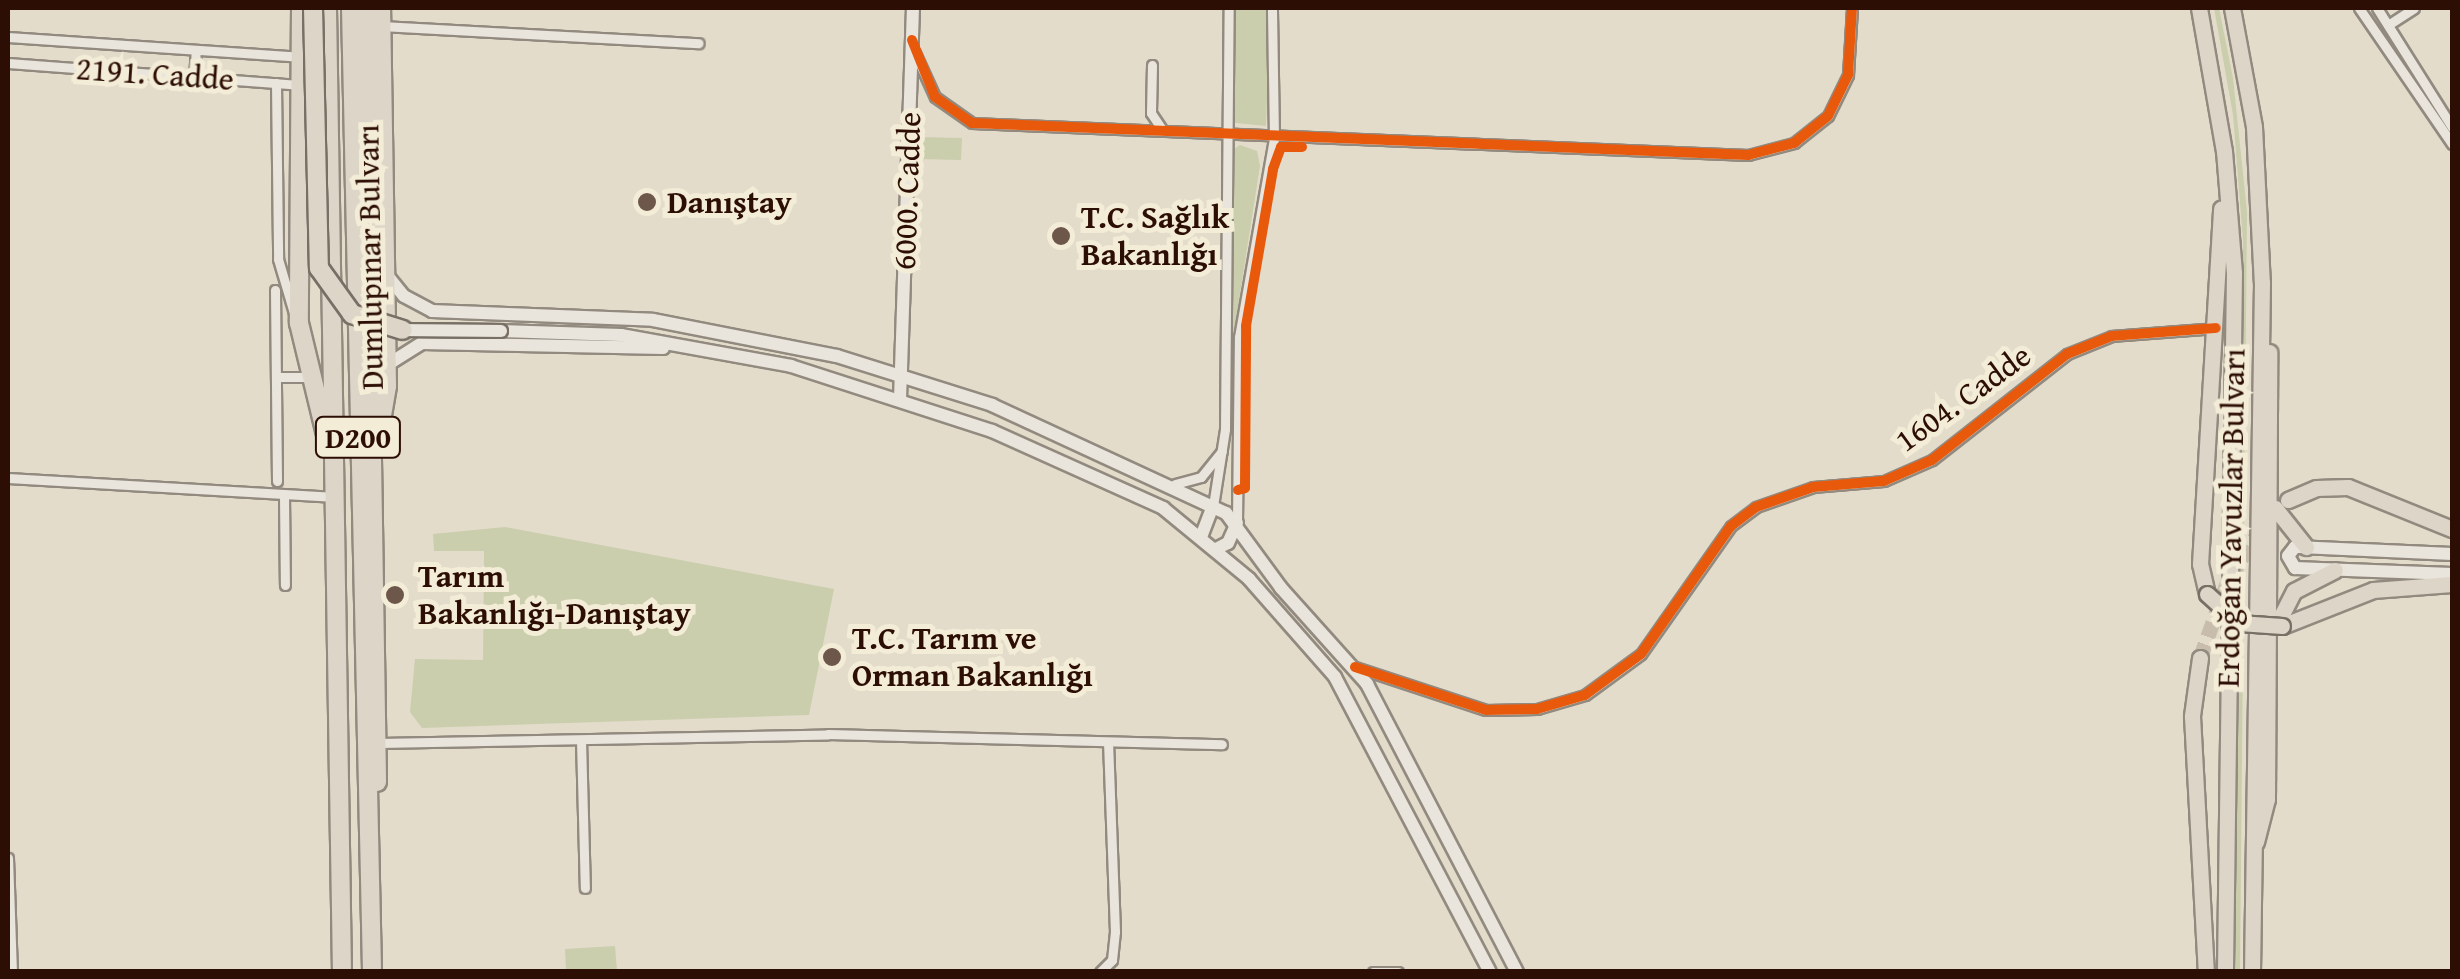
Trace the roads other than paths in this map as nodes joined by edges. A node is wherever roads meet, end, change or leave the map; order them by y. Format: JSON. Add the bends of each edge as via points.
{"nodes":[{"id":1,"x":301,"y":8,"type":"edge"},
{"id":2,"x":312,"y":8,"type":"edge"},
{"id":3,"x":327,"y":8,"type":"edge"},
{"id":4,"x":352,"y":8,"type":"edge"},
{"id":5,"x":366,"y":8,"type":"edge"},
{"id":6,"x":914,"y":8,"type":"edge"},
{"id":7,"x":1229,"y":8,"type":"edge"},
{"id":8,"x":1272,"y":8,"type":"edge"},
{"id":9,"x":1852,"y":8,"type":"edge"},
{"id":10,"x":2199,"y":8,"type":"edge"},
{"id":11,"x":2232,"y":8,"type":"edge"},
{"id":12,"x":2240,"y":8,"type":"edge"},
{"id":13,"x":2359,"y":8,"type":"edge"},
{"id":14,"x":2376,"y":8,"type":"edge"},
{"id":15,"x":2414,"y":8,"type":"edge"},
{"id":16,"x":381,"y":17,"type":"edge"},
{"id":17,"x":2388,"y":25,"type":"junction"},
{"id":18,"x":8,"y":37,"type":"edge"},
{"id":19,"x":912,"y":40,"type":"junction"},
{"id":20,"x":699,"y":43,"type":"dead end"},
{"id":21,"x":196,"y":50,"type":"junction"},
{"id":22,"x":302,"y":57,"type":"junction"},
{"id":23,"x":8,"y":62,"type":"edge"},
{"id":24,"x":1152,"y":66,"type":"dead end"},
{"id":25,"x":194,"y":76,"type":"junction"},
{"id":26,"x":276,"y":83,"type":"junction"},
{"id":27,"x":302,"y":86,"type":"junction"},
{"id":28,"x":2250,"y":93,"type":"junction"},
{"id":29,"x":2452,"y":126,"type":"edge"},
{"id":30,"x":1164,"y":130,"type":"junction"},
{"id":31,"x":1224,"y":136,"type":"junction"},
{"id":32,"x":1274,"y":138,"type":"junction"},
{"id":33,"x":2452,"y":144,"type":"edge"},
{"id":34,"x":2226,"y":175,"type":"junction"},
{"id":35,"x":386,"y":272,"type":"junction"},
{"id":36,"x":2262,"y":283,"type":"junction"},
{"id":37,"x":275,"y":290,"type":"dead end"},
{"id":38,"x":432,"y":311,"type":"junction"},
{"id":39,"x":299,"y":322,"type":"junction"},
{"id":40,"x":2216,"y":328,"type":"junction"},
{"id":41,"x":403,"y":330,"type":"joint"},
{"id":42,"x":422,"y":343,"type":"junction"},
{"id":43,"x":690,"y":347,"type":"junction"},
{"id":44,"x":387,"y":365,"type":"junction"},
{"id":45,"x":900,"y":374,"type":"junction"},
{"id":46,"x":276,"y":376,"type":"junction"},
{"id":47,"x":312,"y":377,"type":"junction"},
{"id":48,"x":893,"y":397,"type":"junction"},
{"id":49,"x":373,"y":442,"type":"junction"},
{"id":50,"x":1223,"y":448,"type":"junction"},
{"id":51,"x":334,"y":463,"type":"junction"},
{"id":52,"x":8,"y":478,"type":"edge"},
{"id":53,"x":277,"y":481,"type":"dead end"},
{"id":54,"x":1175,"y":484,"type":"junction"},
{"id":55,"x":284,"y":496,"type":"junction"},
{"id":56,"x":334,"y":497,"type":"junction"},
{"id":57,"x":2280,"y":502,"type":"junction"},
{"id":58,"x":1213,"y":506,"type":"junction"},
{"id":59,"x":1237,"y":523,"type":"junction"},
{"id":60,"x":2452,"y":529,"type":"edge"},
{"id":61,"x":1201,"y":537,"type":"junction"},
{"id":62,"x":2306,"y":547,"type":"junction"},
{"id":63,"x":1216,"y":549,"type":"junction"},
{"id":64,"x":2452,"y":554,"type":"edge"},
{"id":65,"x":2335,"y":570,"type":"junction"},
{"id":66,"x":2452,"y":574,"type":"edge"},
{"id":67,"x":2452,"y":584,"type":"edge"},
{"id":68,"x":285,"y":585,"type":"dead end"},
{"id":69,"x":2271,"y":642,"type":"junction"},
{"id":70,"x":2200,"y":658,"type":"tunnel mouth"},
{"id":71,"x":1355,"y":667,"type":"junction"},
{"id":72,"x":581,"y":740,"type":"junction"},
{"id":73,"x":378,"y":743,"type":"junction"},
{"id":74,"x":1108,"y":743,"type":"junction"},
{"id":75,"x":1222,"y":744,"type":"dead end"},
{"id":76,"x":2252,"y":851,"type":"junction"},
{"id":77,"x":8,"y":858,"type":"edge"},
{"id":78,"x":370,"y":866,"type":"junction"},
{"id":79,"x":584,"y":888,"type":"dead end"},
{"id":80,"x":12,"y":972,"type":"edge"},
{"id":81,"x":342,"y":972,"type":"edge"},
{"id":82,"x":372,"y":972,"type":"edge"},
{"id":83,"x":1100,"y":972,"type":"edge"},
{"id":84,"x":1373,"y":972,"type":"edge"},
{"id":85,"x":1398,"y":972,"type":"edge"},
{"id":86,"x":1490,"y":972,"type":"edge"},
{"id":87,"x":1517,"y":972,"type":"edge"},
{"id":88,"x":2206,"y":972,"type":"edge"},
{"id":89,"x":2225,"y":972,"type":"edge"},
{"id":90,"x":2252,"y":972,"type":"edge"}],
"edges":[{"from":1,"to":22,"type":"highway","name":"Dumlupınar Bulvarı"},
{"from":2,"to":41,"type":"highway","bridge":true,"via":[[319,268],[346,310]]},
{"from":3,"to":51,"type":"highway","name":"Dumlupınar Bulvarı","number":"D200"},
{"from":4,"to":78,"type":"highway","name":"Dumlupınar Bulvarı","number":"D200"},
{"from":5,"to":49,"type":"highway","name":"Dumlupınar Bulvarı"},
{"from":6,"to":19,"type":"main road","name":"6000. Cadde"},
{"from":7,"to":31,"type":"street"},
{"from":8,"to":32,"type":"street"},
{"from":9,"to":32,"type":"street","via":[[1850,62],[1840,97],[1812,132],[1772,151],[1748,156]]},
{"from":10,"to":34,"type":"main road","name":"Erdoğan Yavuzlar Bulvarı"},
{"from":11,"to":28,"type":"main road","name":"Erdoğan Yavuzlar Bulvarı"},
{"from":12,"to":28,"type":"main road"},
{"from":13,"to":33,"type":"street"},
{"from":14,"to":17,"type":"street"},
{"from":15,"to":17,"type":"street"},
{"from":16,"to":20,"type":"street"},
{"from":16,"to":35,"type":"highway"},
{"from":17,"to":29,"type":"street"},
{"from":18,"to":21,"type":"street"},
{"from":19,"to":30,"type":"street","via":[[935,97],[972,123]]},
{"from":19,"to":45,"type":"main road","name":"6000. Cadde"},
{"from":21,"to":22,"type":"street"},
{"from":21,"to":25,"type":"street"},
{"from":22,"to":27,"type":"highway","name":"Dumlupınar Bulvarı"},
{"from":23,"to":25,"type":"street","name":"2191. Cadde"},
{"from":24,"to":30,"type":"street","via":[[1152,113]]},
{"from":25,"to":26,"type":"street","name":"2191. Cadde"},
{"from":26,"to":27,"type":"street","name":"2191. Cadde"},
{"from":26,"to":39,"type":"street","via":[[278,258]]},
{"from":27,"to":39,"type":"highway","name":"Dumlupınar Bulvarı"},
{"from":28,"to":36,"type":"main road","name":"Erdoğan Yavuzlar Bulvarı"},
{"from":30,"to":31,"type":"street"},
{"from":31,"to":32,"type":"street"},
{"from":31,"to":50,"type":"street"},
{"from":32,"to":59,"type":"street","via":[[1239,337]]},
{"from":34,"to":40,"type":"main road"},
{"from":34,"to":89,"type":"main road","name":"Erdoğan Yavuzlar Bulvarı","via":[[2234,299]]},
{"from":35,"to":38,"type":"main road","via":[[404,296]]},
{"from":35,"to":44,"type":"highway"},
{"from":36,"to":57,"type":"main road"},
{"from":36,"to":76,"type":"main road","name":"Erdoğan Yavuzlar Bulvarı"},
{"from":37,"to":46,"type":"street"},
{"from":38,"to":42,"type":"main road","via":[[418,327]]},
{"from":38,"to":45,"type":"main road","via":[[652,320],[742,333]]},
{"from":39,"to":47,"type":"highway","name":"Dumlupınar Bulvarı"},
{"from":40,"to":67,"type":"main road","bridge":true,"via":[[2200,564],[2207,594],[2239,623],[2282,626],[2373,590]]},
{"from":40,"to":71,"type":"street","name":"1604. Cadde","via":[[2112,336],[2067,354],[1932,460],[1884,481],[1812,487],[1756,506],[1731,526],[1641,654],[1585,695],[1537,708],[1486,710]]},
{"from":41,"to":43,"type":"main road","bridge":true,"via":[[592,332]]},
{"from":42,"to":43,"type":"main road"},
{"from":42,"to":44,"type":"main road"},
{"from":43,"to":48,"type":"main road","via":[[779,363]]},
{"from":44,"to":49,"type":"highway","via":[[386,410]]},
{"from":45,"to":48,"type":"main road","name":"6000. Cadde"},
{"from":45,"to":48,"type":"main road","via":[[884,379]]},
{"from":45,"to":54,"type":"main road","via":[[992,405]]},
{"from":46,"to":47,"type":"street"},
{"from":46,"to":53,"type":"street"},
{"from":47,"to":51,"type":"highway","name":"Dumlupınar Bulvarı"},
{"from":48,"to":61,"type":"main road","via":[[1118,484]]},
{"from":49,"to":73,"type":"highway","name":"Dumlupınar Bulvarı"},
{"from":50,"to":54,"type":"street","via":[[1201,477]]},
{"from":50,"to":58,"type":"street"},
{"from":51,"to":56,"type":"highway","name":"Dumlupınar Bulvarı","number":"D200"},
{"from":52,"to":55,"type":"street"},
{"from":54,"to":58,"type":"main road"},
{"from":55,"to":56,"type":"street"},
{"from":55,"to":68,"type":"street"},
{"from":56,"to":81,"type":"highway","name":"Dumlupınar Bulvarı","number":"D200"},
{"from":57,"to":60,"type":"main road","via":[[2316,488],[2348,487]]},
{"from":57,"to":62,"type":"main road","via":[[2284,528]]},
{"from":57,"to":69,"type":"main road"},
{"from":58,"to":59,"type":"main road"},
{"from":58,"to":61,"type":"main road"},
{"from":59,"to":63,"type":"main road","via":[[1228,543]]},
{"from":59,"to":71,"type":"main road","via":[[1281,588]]},
{"from":61,"to":63,"type":"main road"},
{"from":62,"to":64,"type":"main road"},
{"from":62,"to":65,"type":"main road","via":[[2290,551],[2290,566]]},
{"from":63,"to":86,"type":"main road","via":[[1287,619],[1342,688]]},
{"from":65,"to":66,"type":"main road"},
{"from":65,"to":69,"type":"main road","via":[[2294,591]]},
{"from":69,"to":76,"type":"main road","via":[[2267,800]]},
{"from":70,"to":88,"type":"main road","via":[[2192,716]]},
{"from":71,"to":87,"type":"main road","via":[[1405,748]]},
{"from":72,"to":73,"type":"street"},
{"from":72,"to":74,"type":"street","via":[[828,734]]},
{"from":72,"to":79,"type":"street"},
{"from":73,"to":78,"type":"highway","name":"Dumlupınar Bulvarı"},
{"from":74,"to":75,"type":"street"},
{"from":74,"to":83,"type":"street","via":[[1114,932],[1112,960]]},
{"from":76,"to":90,"type":"main road","name":"Erdoğan Yavuzlar Bulvarı"},
{"from":77,"to":80,"type":"street"},
{"from":78,"to":82,"type":"highway","name":"Dumlupınar Bulvarı","number":"D200"},
{"from":84,"to":85,"type":"street"}]}
